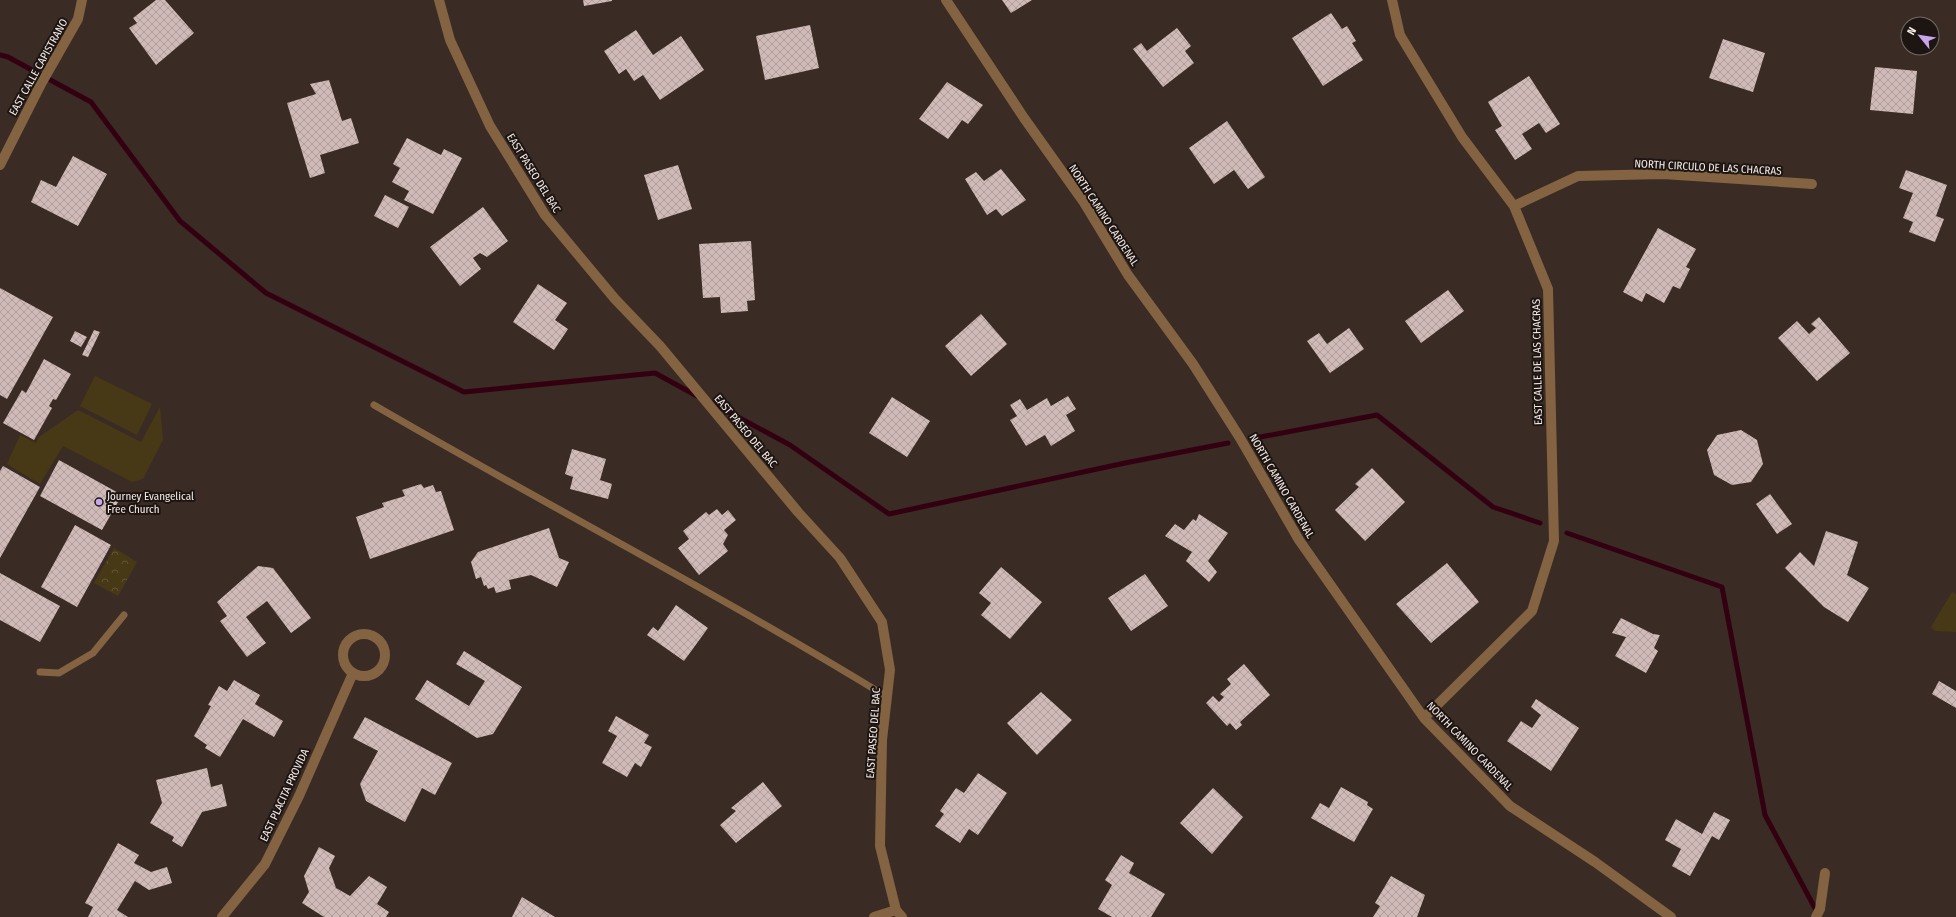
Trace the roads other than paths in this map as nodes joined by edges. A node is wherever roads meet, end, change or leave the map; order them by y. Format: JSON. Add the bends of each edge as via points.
{"nodes":[{"id":1,"x":82,"y":0,"type":"edge"},
{"id":2,"x":439,"y":0,"type":"edge"},
{"id":3,"x":946,"y":0,"type":"edge"},
{"id":4,"x":1392,"y":0,"type":"edge"},
{"id":5,"x":0,"y":165,"type":"edge"},
{"id":6,"x":1812,"y":184,"type":"dead end"},
{"id":7,"x":1514,"y":206,"type":"junction"},
{"id":8,"x":374,"y":405,"type":"dead end"},
{"id":9,"x":124,"y":615,"type":"dead end"},
{"id":10,"x":40,"y":672,"type":"dead end"},
{"id":11,"x":353,"y":674,"type":"junction"},
{"id":12,"x":887,"y":697,"type":"junction"},
{"id":13,"x":1424,"y":718,"type":"junction"},
{"id":14,"x":1824,"y":873,"type":"dead end"},
{"id":15,"x":899,"y":914,"type":"edge"},
{"id":16,"x":222,"y":917,"type":"edge"},
{"id":17,"x":874,"y":917,"type":"edge"},
{"id":18,"x":1670,"y":917,"type":"edge"},
{"id":19,"x":1816,"y":917,"type":"edge"}],
"edges":[{"from":1,"to":5,"type":"street","name":"EAST CALLE CAPISTRANO","via":[[78,19],[41,84]]},
{"from":2,"to":12,"type":"street","name":"EAST PASEO DEL BAC","via":[[450,40],[490,126],[545,215],[840,558],[882,622],[890,670]]},
{"from":3,"to":13,"type":"street","name":"NORTH CAMINO CARDENAL","via":[[1024,118],[1083,201],[1128,275],[1193,364],[1240,438],[1299,540]]},
{"from":4,"to":7,"type":"street","name":"EAST CALLE DE LAS CHACRAS","via":[[1400,35],[1462,136]]},
{"from":6,"to":7,"type":"street","name":"NORTH CIRCULO DE LAS CHACRAS","via":[[1663,174],[1578,176]]},
{"from":7,"to":13,"type":"street","name":"EAST CALLE DE LAS CHACRAS","via":[[1548,289],[1554,541],[1532,611]]},
{"from":8,"to":12,"type":"lane","via":[[482,468],[682,577]]},
{"from":9,"to":10,"type":"lane","via":[[93,653],[59,673]]},
{"from":11,"to":11,"type":"street","via":[[369,676],[382,666],[384,650],[374,637],[358,635],[350,639],[346,645],[343,661]]},
{"from":11,"to":16,"type":"street","name":"EAST PLACITA PROVIDA","via":[[299,796],[265,864]]},
{"from":12,"to":15,"type":"street","name":"EAST PASEO DEL BAC","via":[[882,744],[880,846]]},
{"from":13,"to":18,"type":"street","name":"NORTH CAMINO CARDENAL","via":[[1510,806],[1595,862]]},
{"from":14,"to":19,"type":"street","via":[[1820,909]]},
{"from":15,"to":17,"type":"street"}]}
